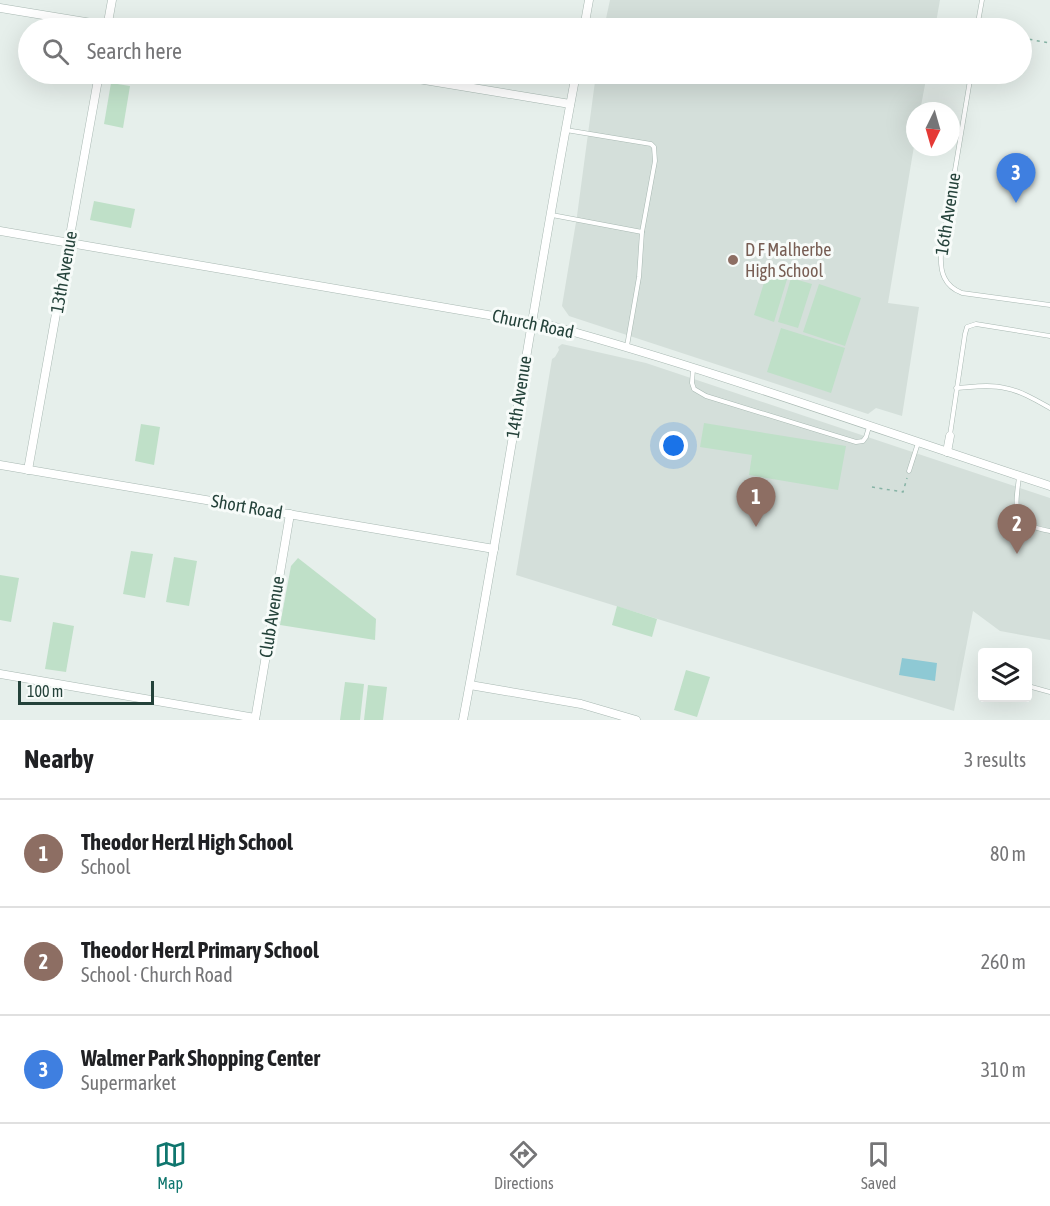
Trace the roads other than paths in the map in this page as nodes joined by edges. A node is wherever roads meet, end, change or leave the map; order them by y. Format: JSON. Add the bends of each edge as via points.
{"nodes":[{"id":1,"x":112,"y":0,"type":"edge"},
{"id":2,"x":589,"y":0,"type":"edge"},
{"id":3,"x":982,"y":0,"type":"edge"},
{"id":4,"x":0,"y":8,"type":"edge"},
{"id":5,"x":56,"y":18,"type":"edge"},
{"id":6,"x":109,"y":18,"type":"edge"},
{"id":7,"x":586,"y":18,"type":"edge"},
{"id":8,"x":979,"y":18,"type":"edge"},
{"id":9,"x":97,"y":84,"type":"edge"},
{"id":10,"x":449,"y":84,"type":"edge"},
{"id":11,"x":574,"y":84,"type":"edge"},
{"id":12,"x":969,"y":84,"type":"edge"},
{"id":13,"x":570,"y":104,"type":"junction"},
{"id":14,"x":565,"y":130,"type":"junction"},
{"id":15,"x":550,"y":215,"type":"junction"},
{"id":16,"x":0,"y":231,"type":"edge"},
{"id":17,"x":642,"y":232,"type":"junction"},
{"id":18,"x":69,"y":242,"type":"junction"},
{"id":19,"x":1050,"y":305,"type":"edge"},
{"id":20,"x":531,"y":321,"type":"junction"},
{"id":21,"x":1050,"y":336,"type":"edge"},
{"id":22,"x":626,"y":347,"type":"junction"},
{"id":23,"x":693,"y":368,"type":"junction"},
{"id":24,"x":956,"y":388,"type":"junction"},
{"id":25,"x":1050,"y":408,"type":"edge"},
{"id":26,"x":870,"y":426,"type":"junction"},
{"id":27,"x":950,"y":436,"type":"joint"},
{"id":28,"x":918,"y":443,"type":"junction"},
{"id":29,"x":947,"y":452,"type":"junction"},
{"id":30,"x":0,"y":465,"type":"edge"},
{"id":31,"x":28,"y":470,"type":"junction"},
{"id":32,"x":909,"y":471,"type":"road end"},
{"id":33,"x":1019,"y":476,"type":"junction"},
{"id":34,"x":1050,"y":486,"type":"edge"},
{"id":35,"x":290,"y":514,"type":"junction"},
{"id":36,"x":1050,"y":531,"type":"edge"},
{"id":37,"x":494,"y":549,"type":"junction"},
{"id":38,"x":0,"y":674,"type":"edge"},
{"id":39,"x":470,"y":685,"type":"junction"},
{"id":40,"x":1032,"y":687,"type":"edge"},
{"id":41,"x":1050,"y":692,"type":"edge"},
{"id":42,"x":255,"y":719,"type":"edge"},
{"id":43,"x":463,"y":720,"type":"edge"},
{"id":44,"x":636,"y":720,"type":"edge"}],
"edges":[{"from":1,"to":6,"type":"street"},
{"from":2,"to":7,"type":"street"},
{"from":3,"to":8,"type":"lane"},
{"from":4,"to":5,"type":"street"},
{"from":9,"to":18,"type":"street","name":"13th Avenue"},
{"from":10,"to":13,"type":"street"},
{"from":11,"to":13,"type":"street","name":"14th Avenue"},
{"from":12,"to":19,"type":"lane","name":"16th Avenue","via":[[941,254],[943,277],[962,293]]},
{"from":13,"to":14,"type":"street","name":"14th Avenue"},
{"from":14,"to":15,"type":"street","name":"14th Avenue"},
{"from":14,"to":17,"type":"lane","via":[[654,147]]},
{"from":15,"to":17,"type":"lane"},
{"from":15,"to":20,"type":"street","name":"14th Avenue"},
{"from":16,"to":18,"type":"street","name":"Church Road"},
{"from":17,"to":22,"type":"lane","via":[[639,277]]},
{"from":18,"to":20,"type":"street","name":"Church Road"},
{"from":18,"to":31,"type":"street","name":"13th Avenue"},
{"from":20,"to":22,"type":"street","name":"Church Road"},
{"from":20,"to":37,"type":"street","name":"14th Avenue"},
{"from":21,"to":24,"type":"lane","via":[[969,326],[965,330]]},
{"from":22,"to":23,"type":"street","name":"Church Road"},
{"from":23,"to":26,"type":"street","name":"Church Road"},
{"from":23,"to":26,"type":"lane","via":[[693,386],[699,393],[856,442],[863,441]]},
{"from":24,"to":25,"type":"lane","via":[[1005,388]]},
{"from":24,"to":27,"type":"lane"},
{"from":26,"to":28,"type":"street","name":"Church Road"},
{"from":27,"to":29,"type":"street"},
{"from":28,"to":29,"type":"street","name":"Church Road"},
{"from":28,"to":32,"type":"lane"},
{"from":29,"to":33,"type":"street","name":"Church Road"},
{"from":30,"to":31,"type":"street","name":"Short Road"},
{"from":31,"to":35,"type":"street","name":"Short Road"},
{"from":33,"to":34,"type":"street","name":"Church Road"},
{"from":33,"to":36,"type":"lane","via":[[1016,505],[1020,518],[1033,527]]},
{"from":35,"to":37,"type":"street","name":"Short Road"},
{"from":35,"to":42,"type":"street","name":"Club Avenue"},
{"from":37,"to":39,"type":"street","name":"14th Avenue"},
{"from":38,"to":42,"type":"street"},
{"from":39,"to":43,"type":"street","name":"14th Avenue"},
{"from":39,"to":44,"type":"street","via":[[581,704]]},
{"from":40,"to":41,"type":"lane"}]}
